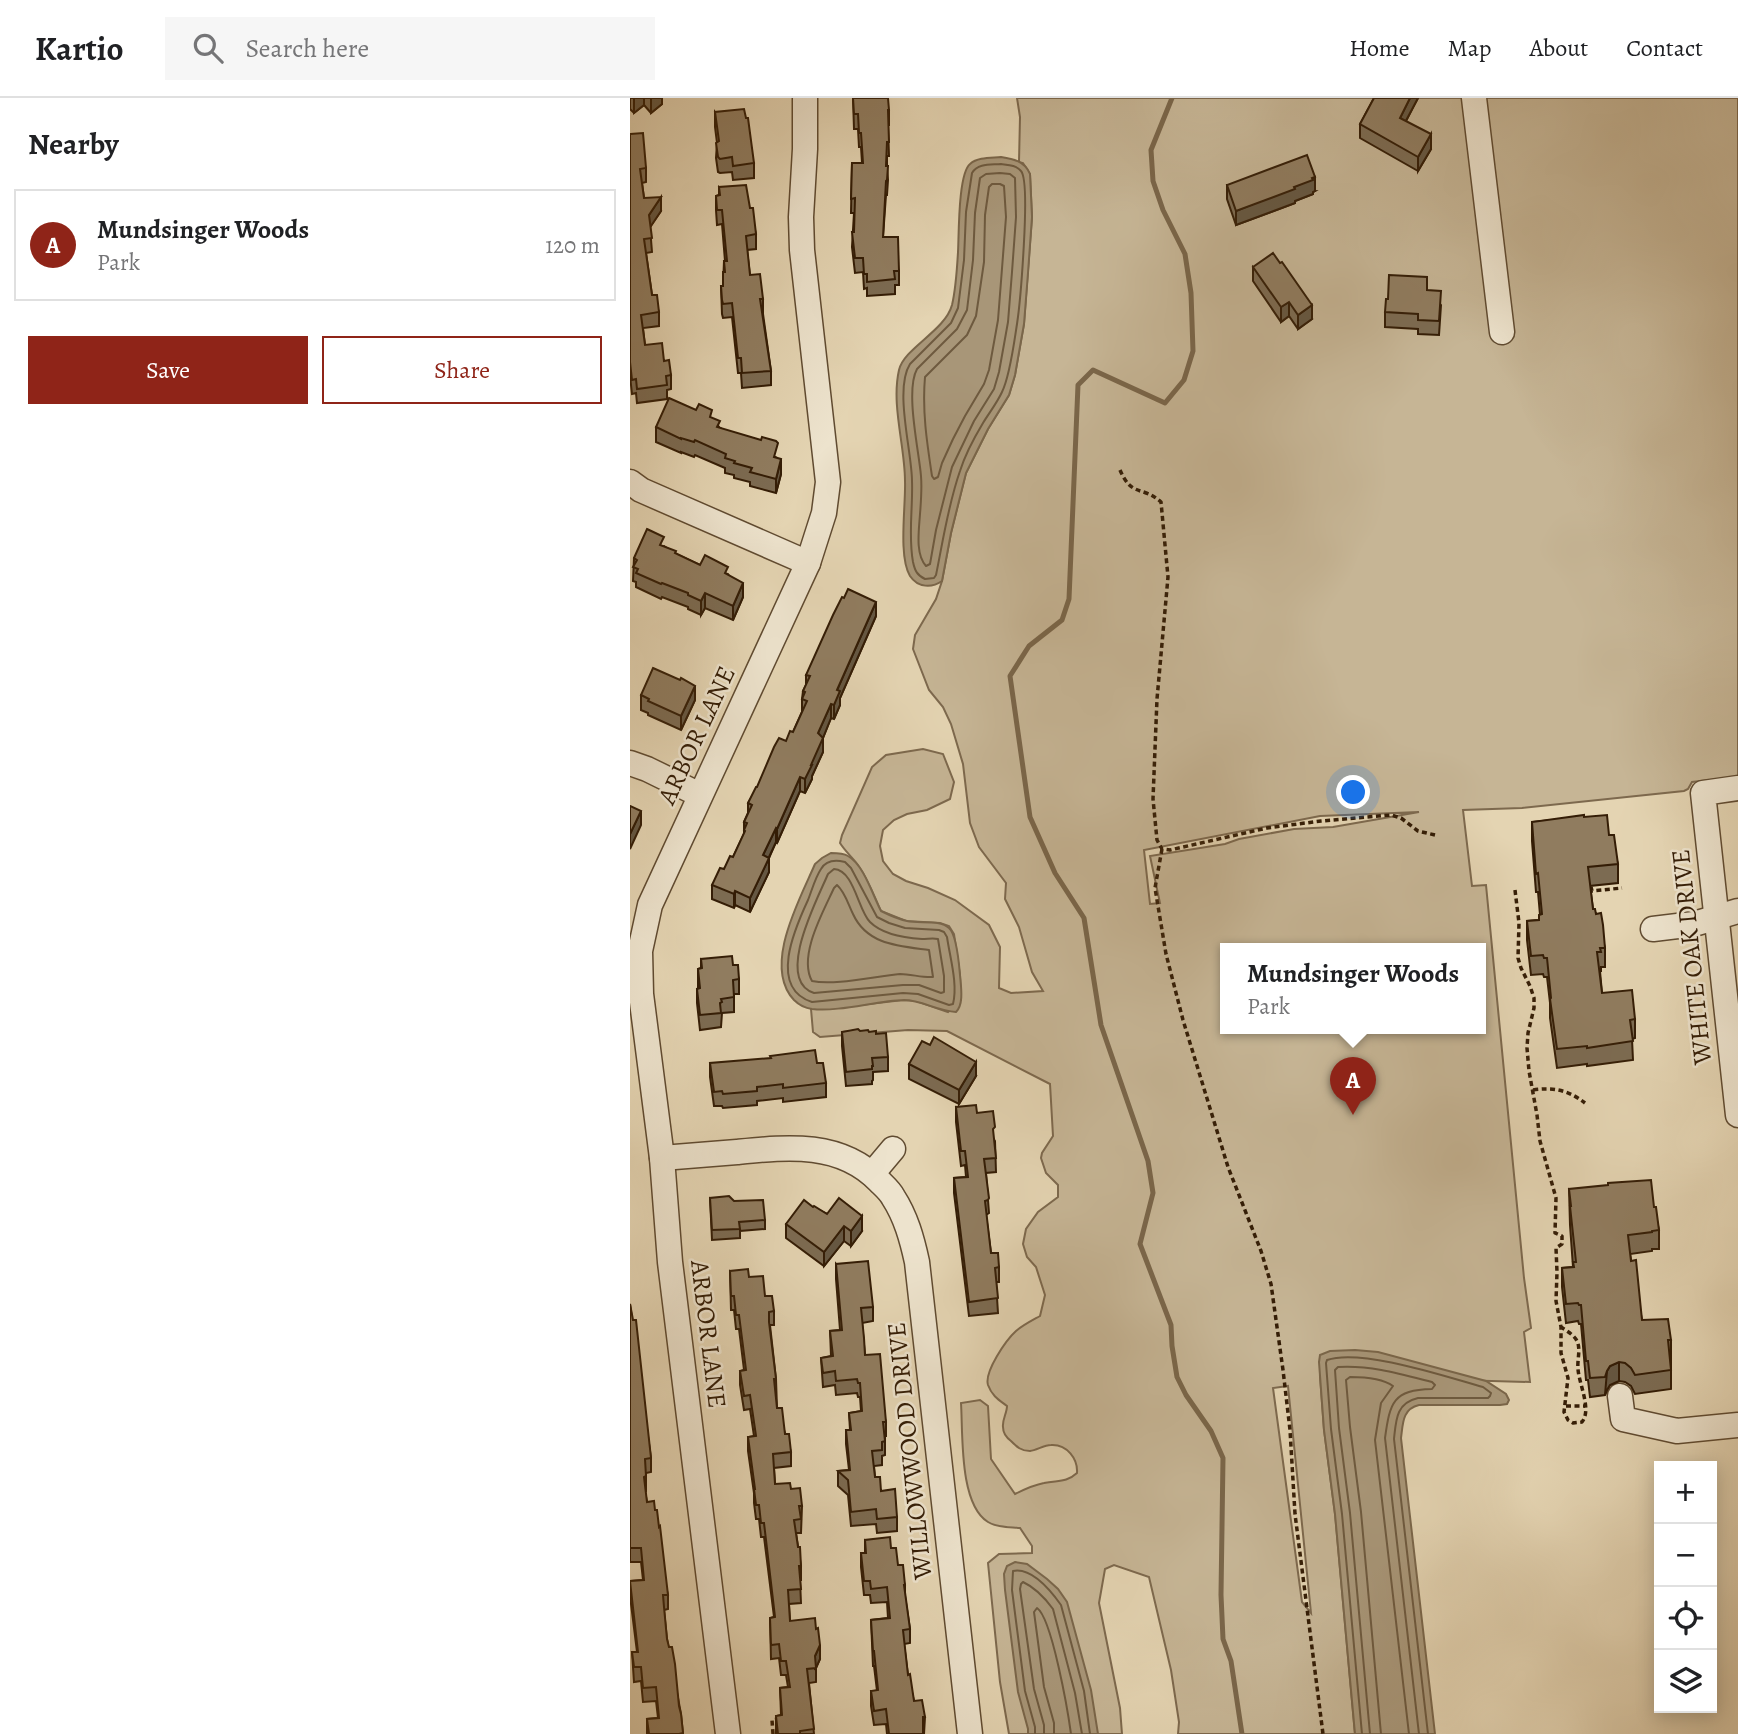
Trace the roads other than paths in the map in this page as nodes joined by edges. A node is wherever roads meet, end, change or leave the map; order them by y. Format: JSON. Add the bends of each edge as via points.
{"nodes":[{"id":1,"x":805,"y":98,"type":"edge"},
{"id":2,"x":1474,"y":98,"type":"edge"},
{"id":3,"x":1502,"y":332,"type":"dead end"},
{"id":4,"x":630,"y":482,"type":"edge"},
{"id":5,"x":808,"y":563,"type":"junction"},
{"id":6,"x":630,"y":763,"type":"edge"},
{"id":7,"x":1738,"y":788,"type":"edge"},
{"id":8,"x":700,"y":795,"type":"junction"},
{"id":9,"x":1727,"y":914,"type":"edge"},
{"id":10,"x":1653,"y":929,"type":"dead end"},
{"id":11,"x":1734,"y":1050,"type":"edge"},
{"id":12,"x":1738,"y":1115,"type":"edge"},
{"id":13,"x":892,"y":1149,"type":"dead end"},
{"id":14,"x":662,"y":1158,"type":"junction"},
{"id":15,"x":872,"y":1174,"type":"junction"},
{"id":16,"x":1620,"y":1396,"type":"dead end"},
{"id":17,"x":1738,"y":1425,"type":"edge"},
{"id":18,"x":728,"y":1734,"type":"edge"},
{"id":19,"x":970,"y":1734,"type":"edge"}],
"edges":[{"from":1,"to":5,"type":"street","name":"ARBOR LANE","via":[[802,250],[828,482],[824,513]]},
{"from":2,"to":3,"type":"street"},
{"from":4,"to":5,"type":"street"},
{"from":5,"to":8,"type":"street","name":"ARBOR LANE"},
{"from":6,"to":8,"type":"street"},
{"from":7,"to":9,"type":"street","name":"WHITE OAK DRIVE","via":[[1703,793]]},
{"from":8,"to":14,"type":"street","name":"ARBOR LANE","via":[[650,905],[640,951],[641,994]]},
{"from":9,"to":10,"type":"street"},
{"from":9,"to":11,"type":"street","name":"WHITE OAK DRIVE"},
{"from":11,"to":12,"type":"street","name":"WHITE OAK DRIVE"},
{"from":13,"to":15,"type":"street"},
{"from":14,"to":15,"type":"street","name":"WILLOWWOOD DRIVE","via":[[789,1147],[844,1157]]},
{"from":14,"to":18,"type":"street","name":"ARBOR LANE","via":[[670,1262]]},
{"from":15,"to":19,"type":"street","name":"WILLOWWOOD DRIVE","via":[[892,1194],[918,1262]]},
{"from":16,"to":17,"type":"street","via":[[1623,1419],[1677,1431]]}]}
